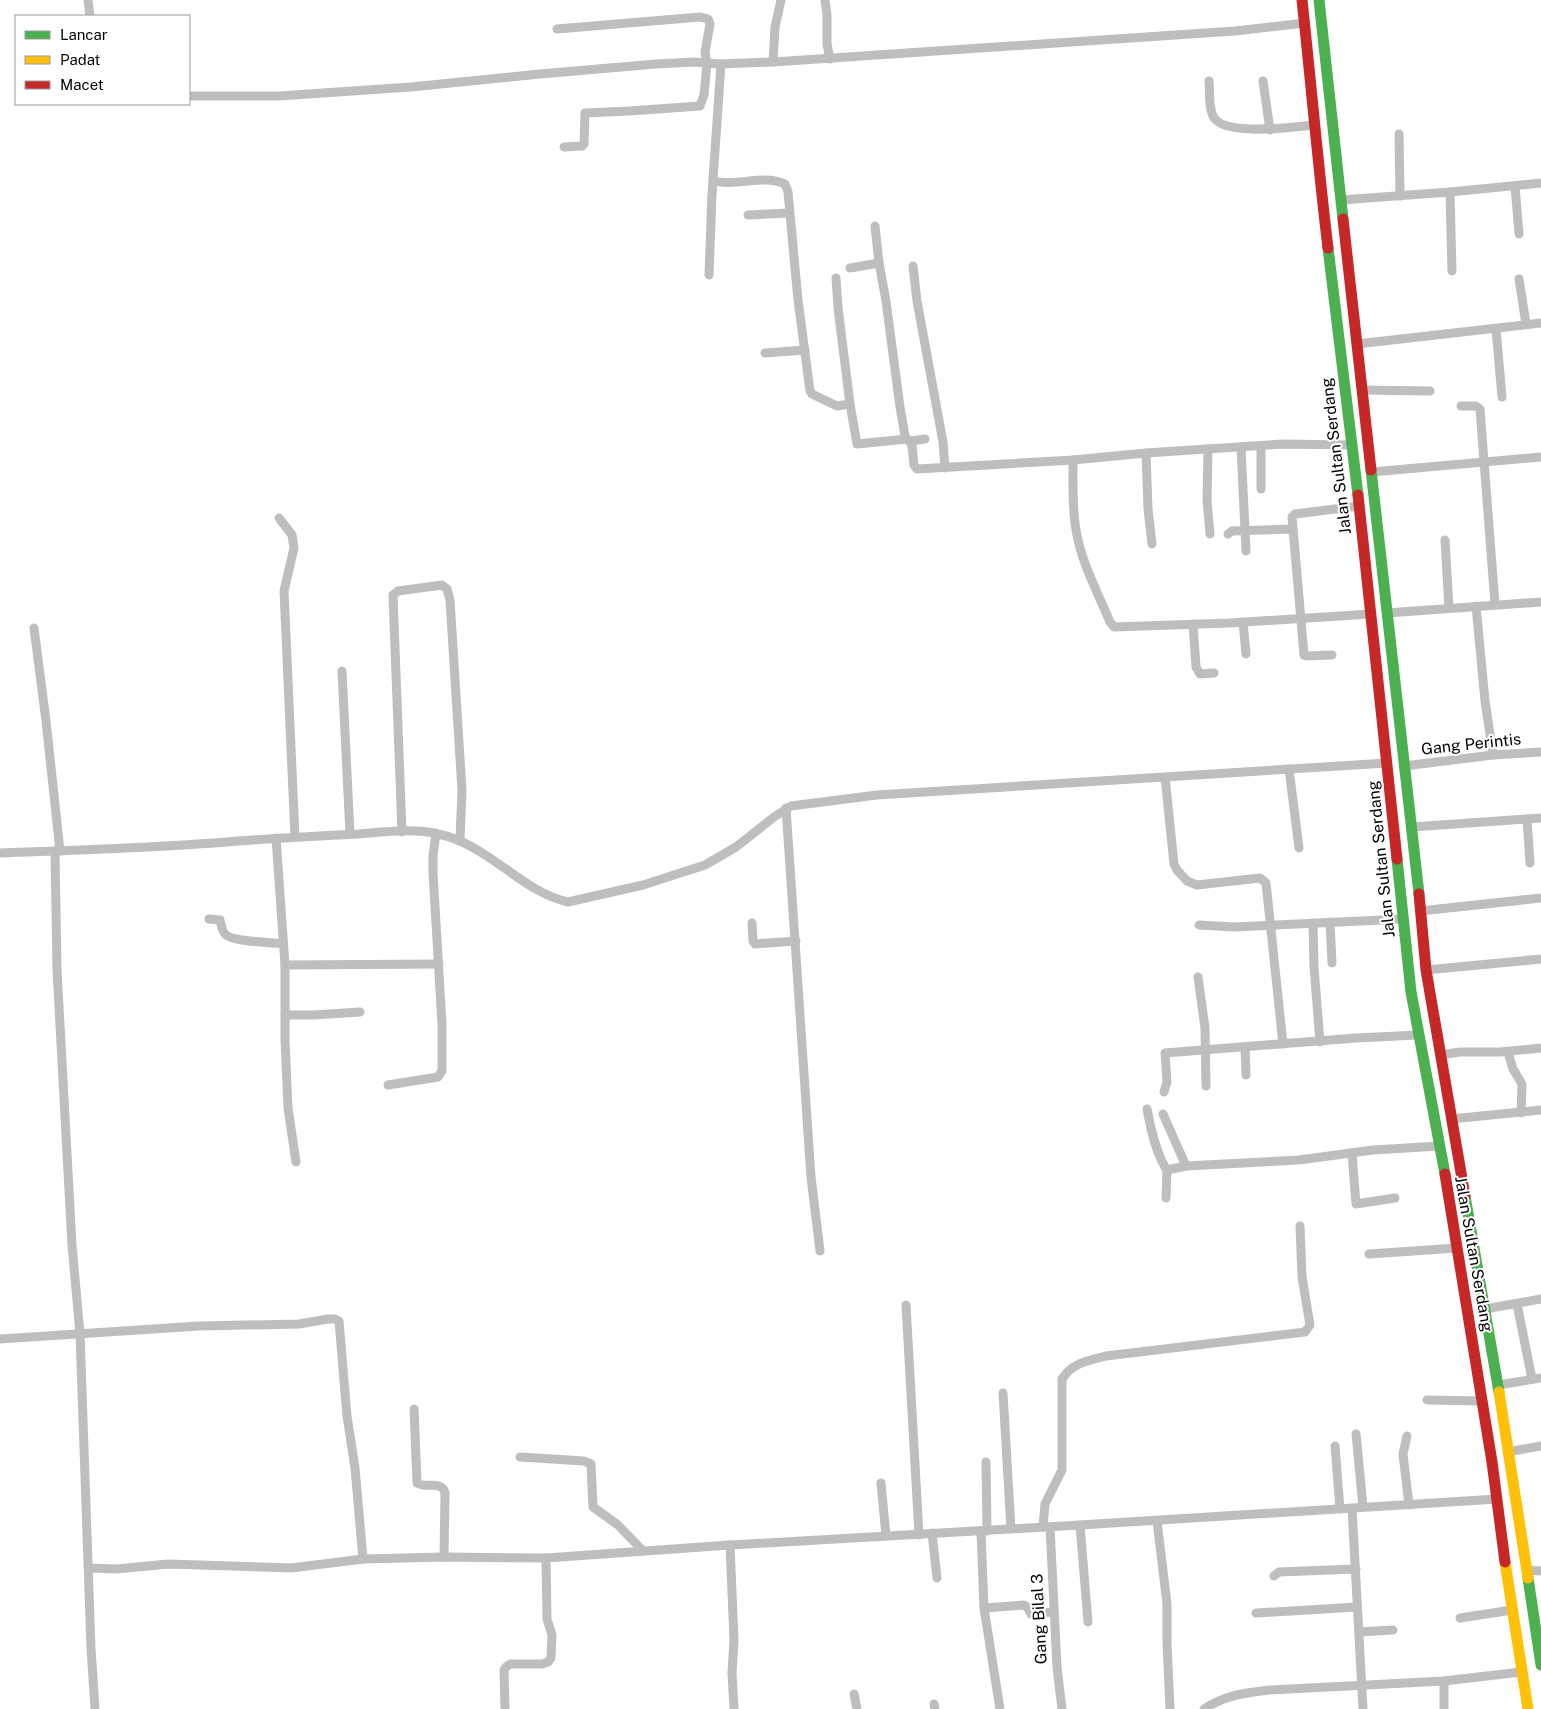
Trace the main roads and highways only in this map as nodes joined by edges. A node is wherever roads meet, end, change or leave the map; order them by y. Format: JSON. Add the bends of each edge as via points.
{"nodes":[{"id":1,"x":1302,"y":0,"type":"edge"},
{"id":2,"x":1320,"y":0,"type":"edge"},
{"id":3,"x":1351,"y":286,"type":"junction"},
{"id":4,"x":1333,"y":288,"type":"junction"},
{"id":5,"x":1489,"y":1329,"type":"junction"},
{"id":6,"x":1471,"y":1332,"type":"junction"},
{"id":7,"x":1541,"y":1661,"type":"edge"},
{"id":8,"x":1528,"y":1709,"type":"edge"}],
"edges":[{"from":1,"to":4,"type":"highway","name":"Jalan Sultan Serdang"},
{"from":2,"to":3,"type":"highway","name":"Jalan Sultan Serdang"},
{"from":3,"to":4,"type":"highway"},
{"from":3,"to":5,"type":"highway","name":"Jalan Sultan Serdang","via":[[1426,970]]},
{"from":4,"to":6,"type":"highway","name":"Jalan Sultan Serdang","via":[[1411,992]]},
{"from":5,"to":6,"type":"highway"},
{"from":5,"to":7,"type":"highway","name":"Jalan Sultan Serdang"},
{"from":6,"to":8,"type":"highway","name":"Jalan Sultan Serdang"}]}
